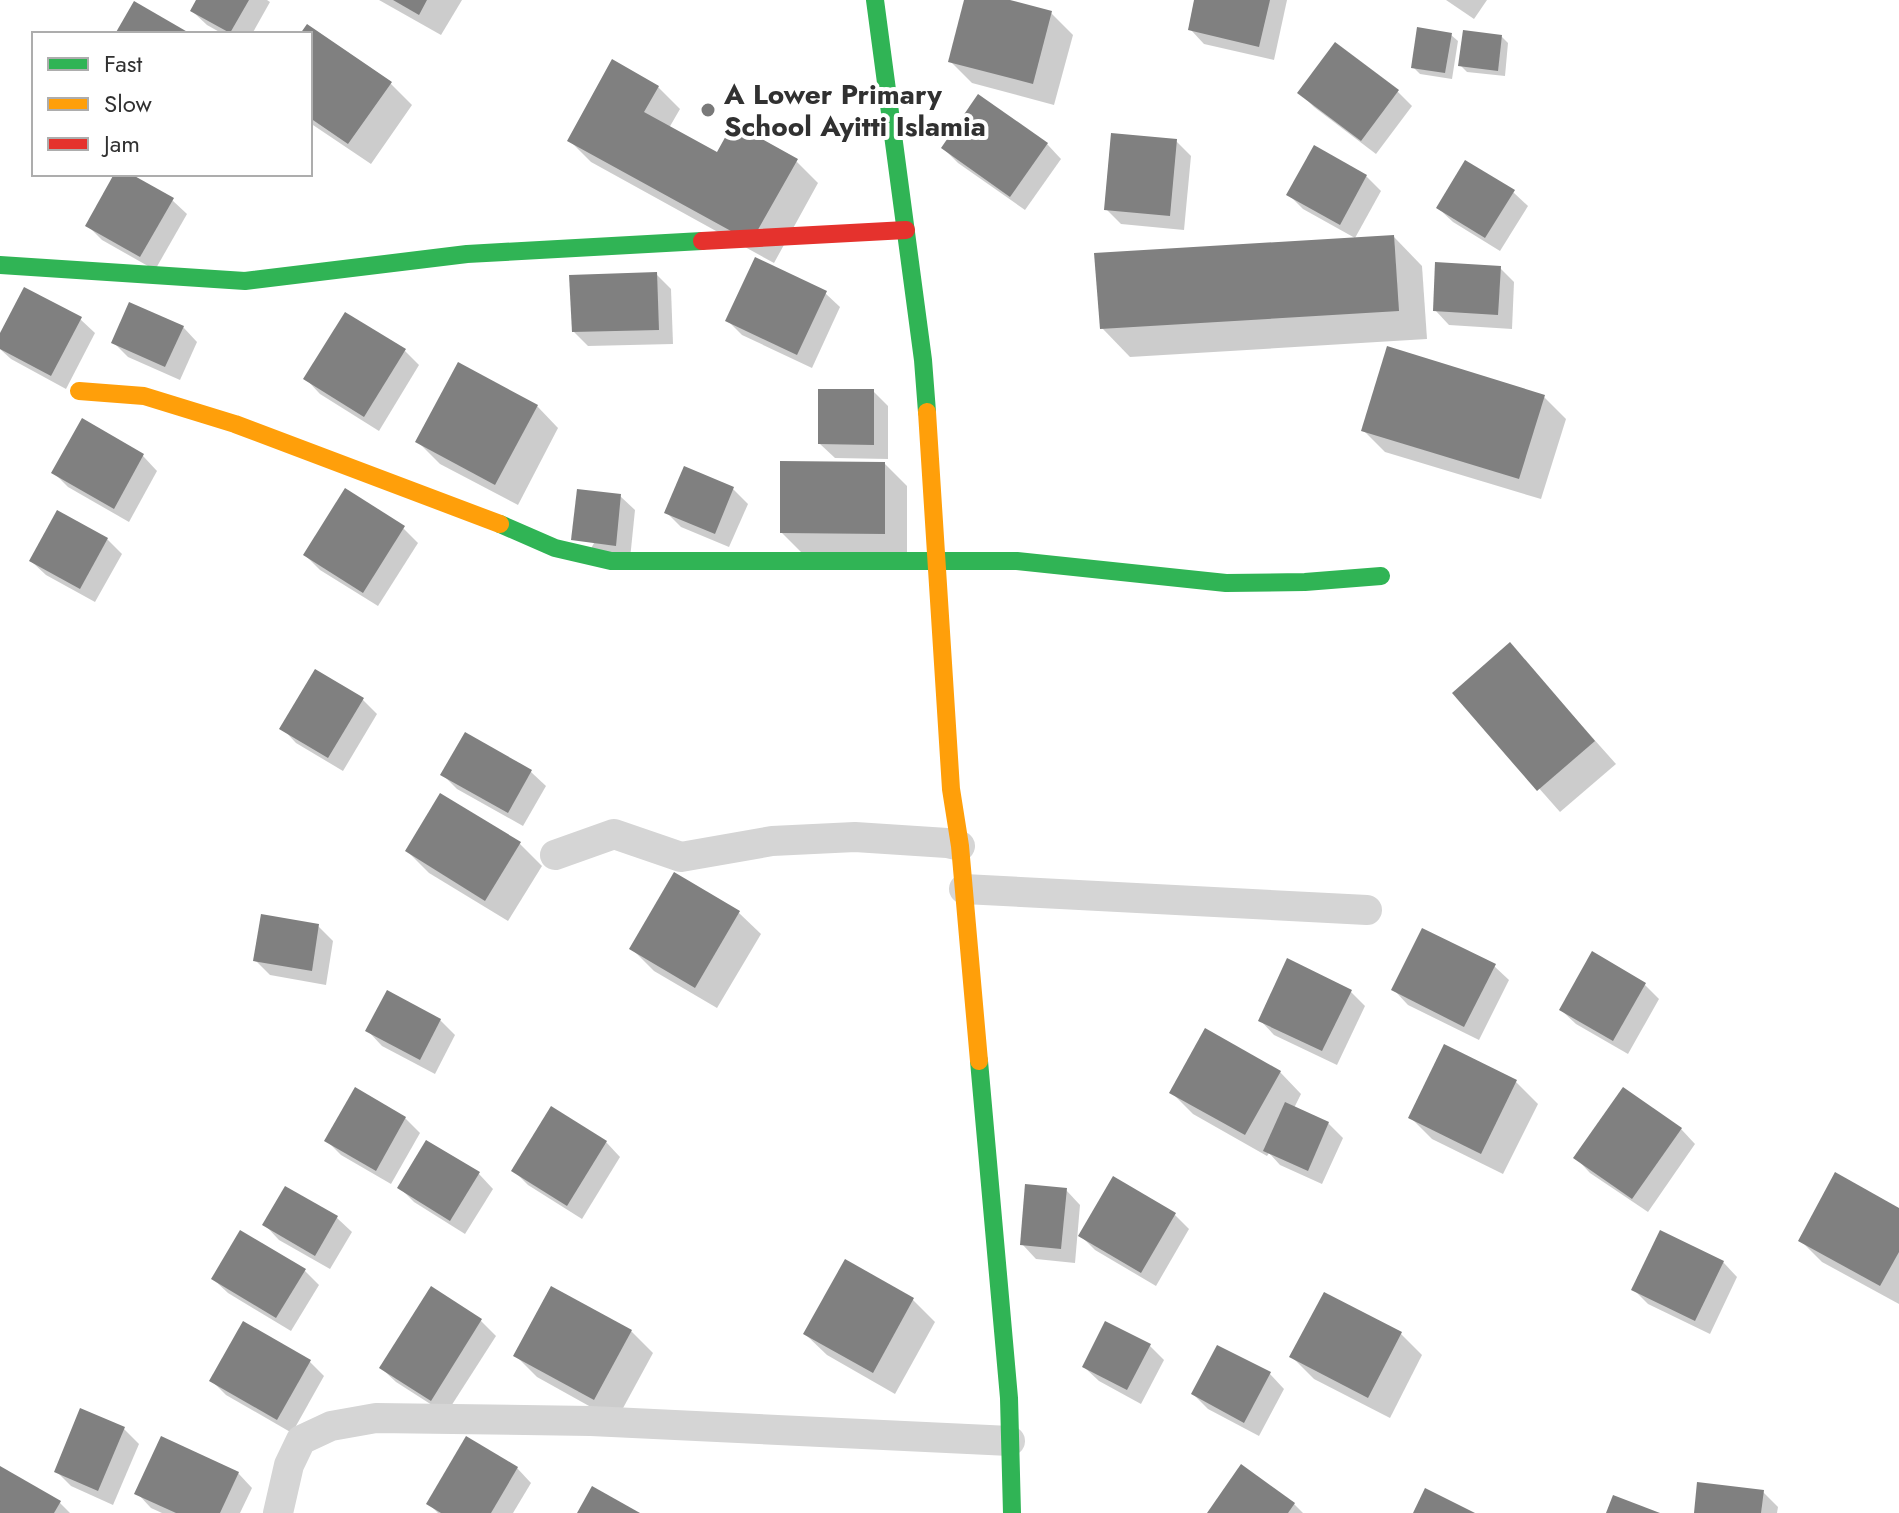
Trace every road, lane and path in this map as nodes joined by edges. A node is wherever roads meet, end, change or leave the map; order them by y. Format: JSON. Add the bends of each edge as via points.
{"nodes":[{"id":1,"x":875,"y":0,"type":"edge"},
{"id":2,"x":906,"y":230,"type":"junction"},
{"id":3,"x":0,"y":265,"type":"edge"},
{"id":4,"x":79,"y":391,"type":"dead end"},
{"id":5,"x":938,"y":562,"type":"junction"},
{"id":6,"x":1381,"y":576,"type":"dead end"},
{"id":7,"x":960,"y":846,"type":"junction"},
{"id":8,"x":555,"y":855,"type":"dead end"},
{"id":9,"x":964,"y":889,"type":"junction"},
{"id":10,"x":1367,"y":910,"type":"dead end"},
{"id":11,"x":1010,"y":1441,"type":"junction"},
{"id":12,"x":278,"y":1513,"type":"edge"},
{"id":13,"x":1012,"y":1513,"type":"edge"}],
"edges":[{"from":1,"to":2,"type":"street"},
{"from":2,"to":3,"type":"street","via":[[467,254],[245,281]]},
{"from":2,"to":5,"type":"street","via":[[923,360]]},
{"from":4,"to":5,"type":"street","via":[[144,396],[235,424],[555,548],[611,561]]},
{"from":5,"to":6,"type":"street","via":[[1017,561],[1226,583]]},
{"from":5,"to":7,"type":"street","via":[[951,789]]},
{"from":7,"to":8,"type":"street","via":[[841,838],[772,841],[681,857],[614,834]]},
{"from":7,"to":9,"type":"street"},
{"from":9,"to":10,"type":"street"},
{"from":9,"to":11,"type":"street"},
{"from":11,"to":12,"type":"street","via":[[591,1421],[376,1418],[331,1426],[301,1440]]},
{"from":11,"to":13,"type":"street"}]}
